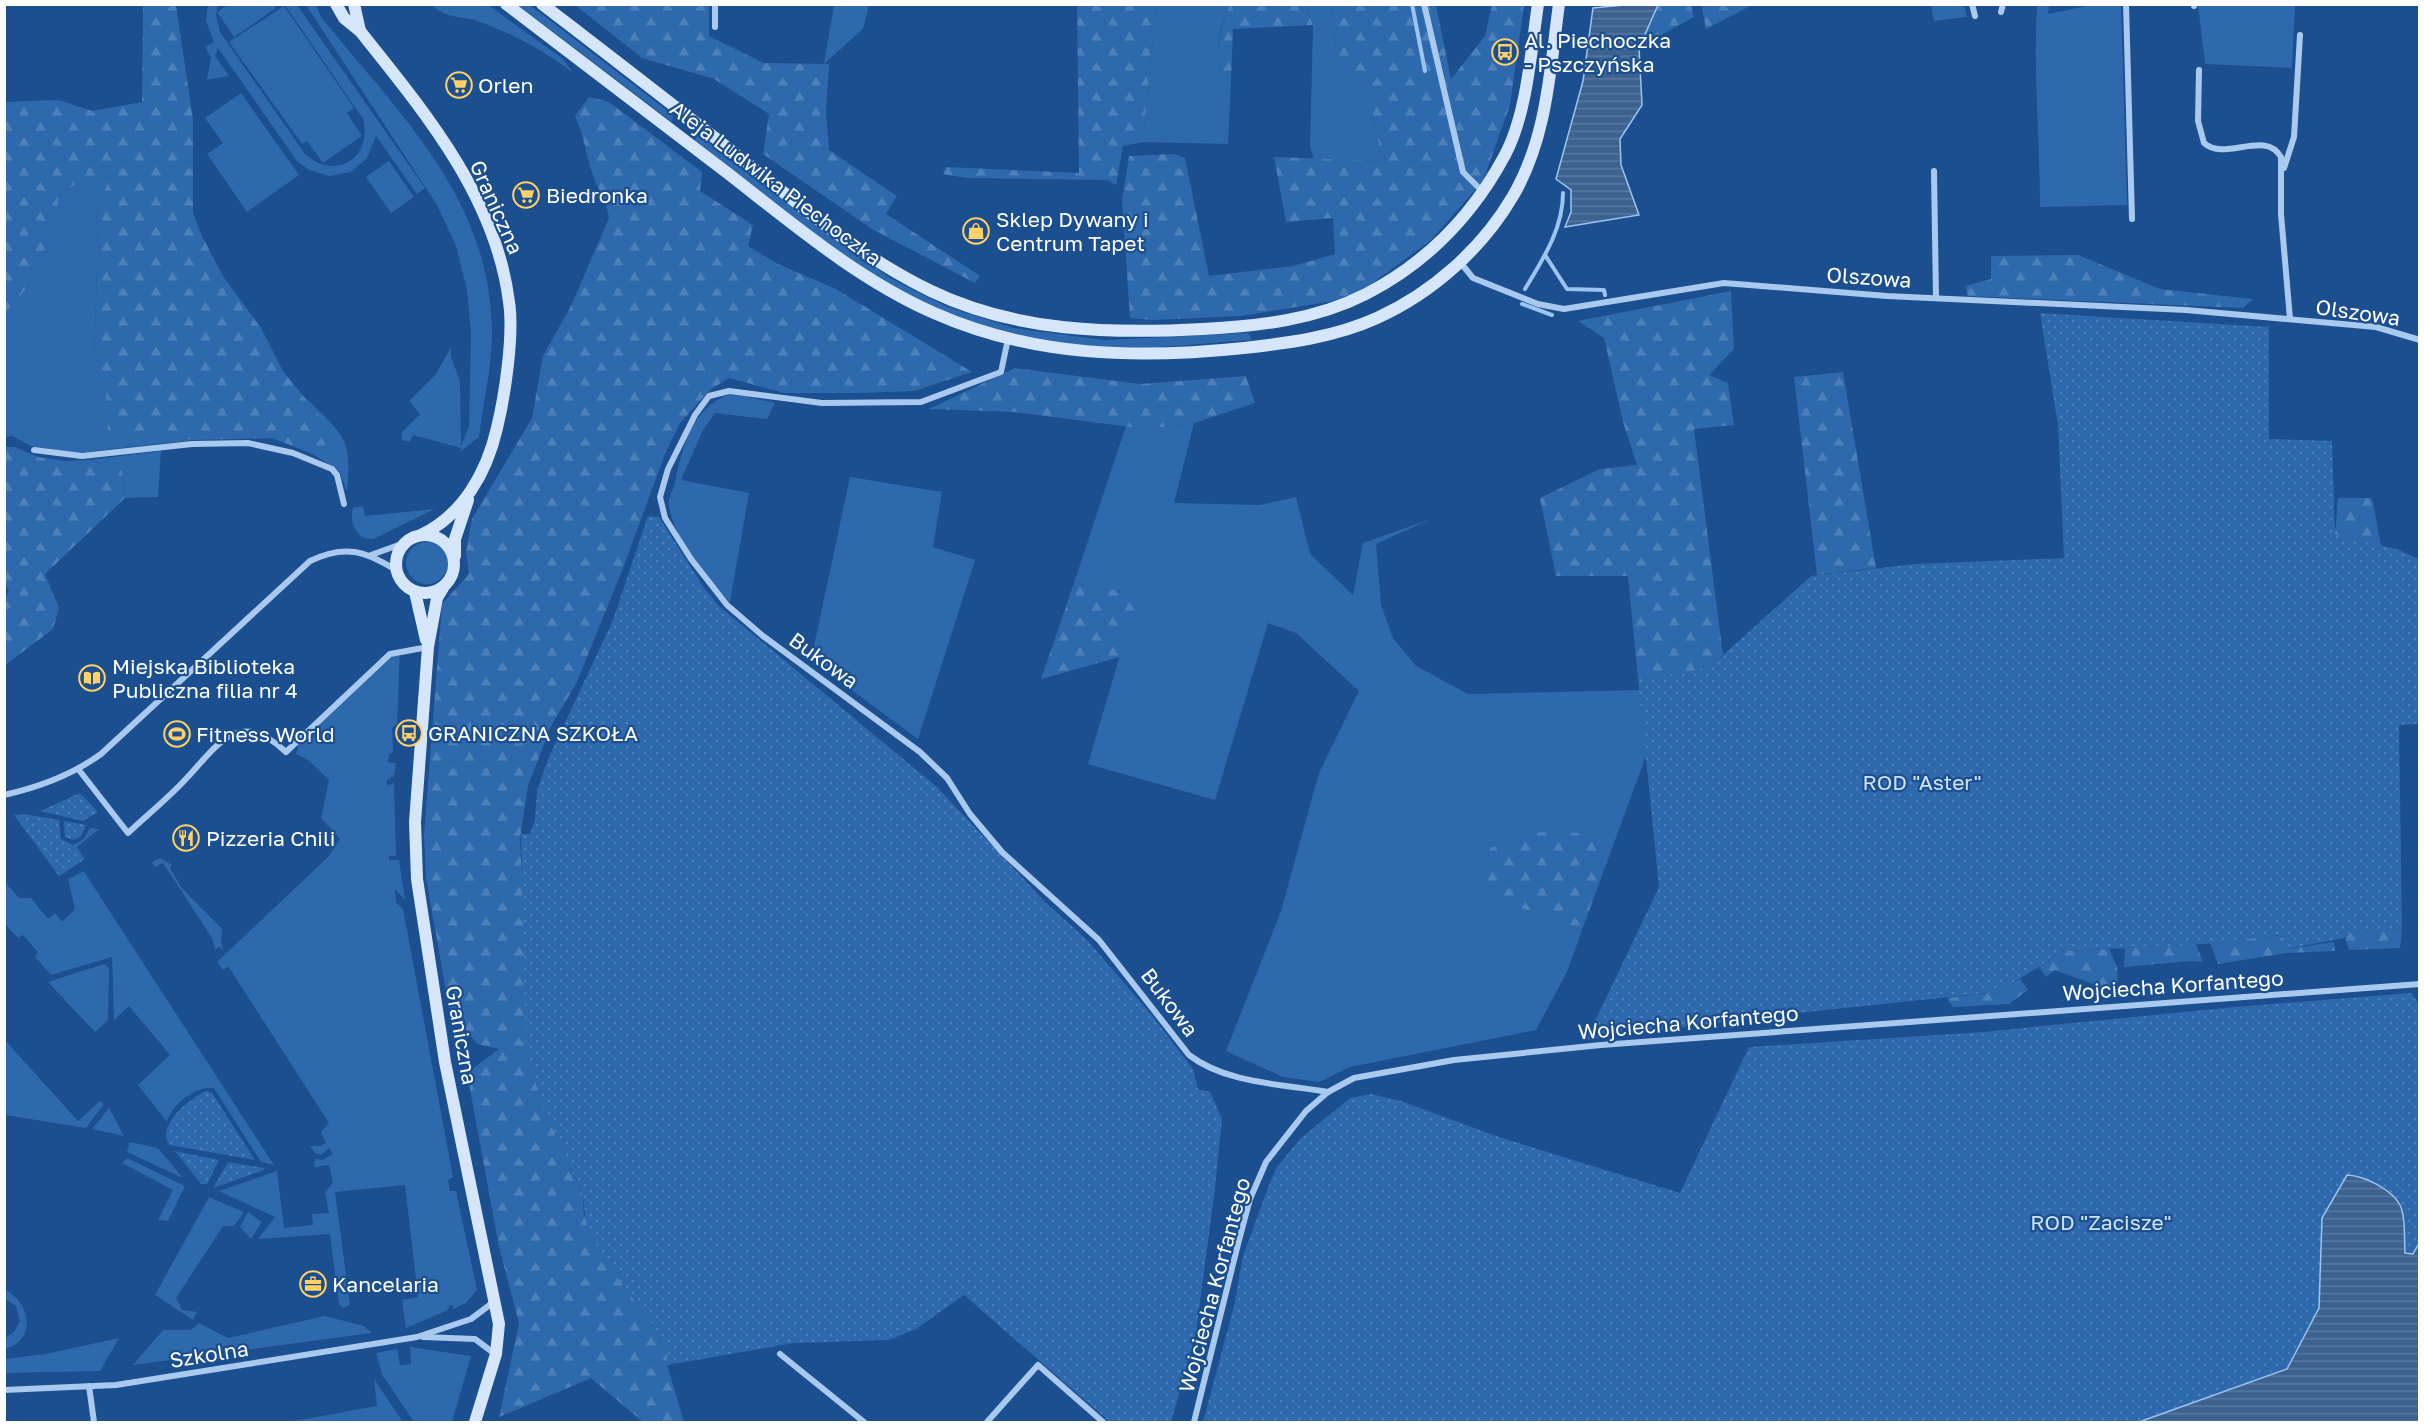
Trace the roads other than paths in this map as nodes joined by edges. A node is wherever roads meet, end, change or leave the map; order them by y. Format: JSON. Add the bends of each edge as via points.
{"nodes":[{"id":1,"x":336,"y":4,"type":"edge"},
{"id":2,"x":354,"y":4,"type":"edge"},
{"id":3,"x":506,"y":4,"type":"edge"},
{"id":4,"x":542,"y":4,"type":"edge"},
{"id":5,"x":715,"y":4,"type":"edge"},
{"id":6,"x":1424,"y":4,"type":"edge"},
{"id":7,"x":1538,"y":4,"type":"edge"},
{"id":8,"x":1559,"y":4,"type":"edge"},
{"id":9,"x":1972,"y":4,"type":"edge"},
{"id":10,"x":2003,"y":4,"type":"edge"},
{"id":11,"x":2126,"y":4,"type":"edge"},
{"id":12,"x":2001,"y":12,"type":"dead end"},
{"id":13,"x":1974,"y":16,"type":"dead end"},
{"id":14,"x":715,"y":27,"type":"dead end"},
{"id":15,"x":360,"y":31,"type":"junction"},
{"id":16,"x":2300,"y":35,"type":"dead end"},
{"id":17,"x":2199,"y":70,"type":"dead end"},
{"id":18,"x":1934,"y":171,"type":"dead end"},
{"id":19,"x":2283,"y":172,"type":"junction"},
{"id":20,"x":1483,"y":192,"type":"junction"},
{"id":21,"x":2132,"y":219,"type":"dead end"},
{"id":22,"x":1460,"y":262,"type":"junction"},
{"id":23,"x":1936,"y":298,"type":"junction"},
{"id":24,"x":2290,"y":319,"type":"junction"},
{"id":25,"x":1008,"y":339,"type":"junction"},
{"id":26,"x":2420,"y":340,"type":"edge"},
{"id":27,"x":34,"y":450,"type":"dead end"},
{"id":28,"x":470,"y":495,"type":"junction"},
{"id":29,"x":344,"y":504,"type":"dead end"},
{"id":30,"x":421,"y":535,"type":"junction"},
{"id":31,"x":404,"y":543,"type":"junction"},
{"id":32,"x":371,"y":555,"type":"junction"},
{"id":33,"x":454,"y":563,"type":"junction"},
{"id":34,"x":396,"y":570,"type":"junction"},
{"id":35,"x":443,"y":588,"type":"junction"},
{"id":36,"x":415,"y":592,"type":"junction"},
{"id":37,"x":428,"y":647,"type":"junction"},
{"id":38,"x":79,"y":770,"type":"junction"},
{"id":39,"x":4,"y":795,"type":"edge"},
{"id":40,"x":2420,"y":984,"type":"edge"},
{"id":41,"x":1328,"y":1092,"type":"junction"},
{"id":42,"x":495,"y":1301,"type":"junction"},
{"id":43,"x":417,"y":1337,"type":"junction"},
{"id":44,"x":496,"y":1354,"type":"junction"},
{"id":45,"x":780,"y":1354,"type":"dead end"},
{"id":46,"x":89,"y":1386,"type":"junction"},
{"id":47,"x":4,"y":1390,"type":"edge"},
{"id":48,"x":94,"y":1422,"type":"edge"},
{"id":49,"x":475,"y":1422,"type":"edge"},
{"id":50,"x":864,"y":1422,"type":"edge"},
{"id":51,"x":987,"y":1422,"type":"edge"},
{"id":52,"x":1103,"y":1422,"type":"edge"},
{"id":53,"x":1194,"y":1422,"type":"edge"}],
"edges":[{"from":1,"to":15,"type":"main road","name":"Graniczna","via":[[344,18]]},
{"from":2,"to":15,"type":"main road","name":"Graniczna"},
{"from":3,"to":25,"type":"main road","name":"Aleja Ludwika Piechoczka","via":[[815,241],[880,284],[932,312]]},
{"from":4,"to":20,"type":"main road","name":"Aleja Ludwika Piechoczka","via":[[844,240],[932,291],[986,311],[1035,323],[1119,332],[1270,324],[1340,305],[1385,284],[1425,256],[1457,226]]},
{"from":5,"to":14,"type":"street"},
{"from":6,"to":20,"type":"street","via":[[1463,172]]},
{"from":7,"to":20,"type":"main road","name":"Aleja Ludwika Piechoczka","via":[[1514,136]]},
{"from":8,"to":22,"type":"main road","name":"Aleja Ludwika Piechoczka","via":[[1539,138],[1499,218]]},
{"from":9,"to":13,"type":"street"},
{"from":10,"to":12,"type":"street"},
{"from":11,"to":21,"type":"street"},
{"from":15,"to":28,"type":"main road","name":"Graniczna","via":[[444,139],[494,237],[505,272],[510,305],[501,415],[494,444]]},
{"from":16,"to":19,"type":"street","name":"Olszowa","via":[[2294,137]]},
{"from":17,"to":19,"type":"street","name":"Olszowa","via":[[2198,121],[2204,143],[2214,148],[2273,147],[2281,157]]},
{"from":18,"to":23,"type":"street"},
{"from":19,"to":24,"type":"street","name":"Olszowa","via":[[2281,214]]},
{"from":22,"to":23,"type":"street","name":"Olszowa","via":[[1473,278],[1538,304],[1564,309],[1724,283]]},
{"from":22,"to":25,"type":"main road","name":"Aleja Ludwika Piechoczka","via":[[1418,294],[1378,317],[1319,337],[1277,344],[1125,354],[1067,351]]},
{"from":23,"to":24,"type":"street","name":"Olszowa","via":[[2109,305]]},
{"from":24,"to":26,"type":"street","name":"Olszowa","via":[[2376,327]]},
{"from":25,"to":41,"type":"street","name":"Bukowa","via":[[1001,372],[921,402],[832,403],[729,391],[709,396],[668,469],[660,497],[665,518],[691,560],[727,605],[920,752],[947,778],[970,814],[1002,852],[1099,940],[1189,1054],[1203,1066],[1242,1077]]},
{"from":27,"to":29,"type":"street","via":[[82,456],[192,444],[248,443],[293,453],[332,469]]},
{"from":28,"to":30,"type":"main road","name":"Graniczna","via":[[437,527]]},
{"from":28,"to":33,"type":"main road","name":"Graniczna","via":[[455,539]]},
{"from":30,"to":31,"type":"main road"},
{"from":30,"to":33,"type":"main road","via":[[447,545]]},
{"from":31,"to":32,"type":"street"},
{"from":31,"to":34,"type":"main road","via":[[395,560]]},
{"from":32,"to":34,"type":"street"},
{"from":32,"to":38,"type":"street","via":[[350,551],[324,554],[298,569],[101,754]]},
{"from":33,"to":35,"type":"main road"},
{"from":34,"to":36,"type":"main road","via":[[399,580]]},
{"from":35,"to":36,"type":"main road"},
{"from":35,"to":37,"type":"main road","name":"Graniczna","via":[[437,598]]},
{"from":36,"to":37,"type":"main road","name":"Graniczna"},
{"from":37,"to":38,"type":"street","via":[[390,654],[286,752],[273,740],[252,730],[233,732],[128,833]]},
{"from":37,"to":42,"type":"main road","name":"Graniczna","via":[[415,822],[417,879],[446,1062]]},
{"from":38,"to":39,"type":"street"},
{"from":40,"to":41,"type":"street","name":"Wojciecha Korfantego","via":[[1601,1044],[1384,1071],[1354,1078]]},
{"from":41,"to":53,"type":"street","name":"Wojciecha Korfantego","via":[[1286,1134],[1266,1162],[1250,1199]]},
{"from":42,"to":43,"type":"street","name":"Szkolna","via":[[471,1319]]},
{"from":42,"to":44,"type":"main road","name":"Graniczna","via":[[500,1337]]},
{"from":43,"to":44,"type":"street","name":"Szkolna","via":[[475,1339]]},
{"from":43,"to":46,"type":"street","name":"Szkolna","via":[[116,1385]]},
{"from":44,"to":49,"type":"main road","name":"Graniczna"},
{"from":45,"to":50,"type":"street"},
{"from":46,"to":47,"type":"street","name":"Szkolna"},
{"from":46,"to":48,"type":"street"},
{"from":51,"to":52,"type":"street","via":[[1038,1365]]}]}
